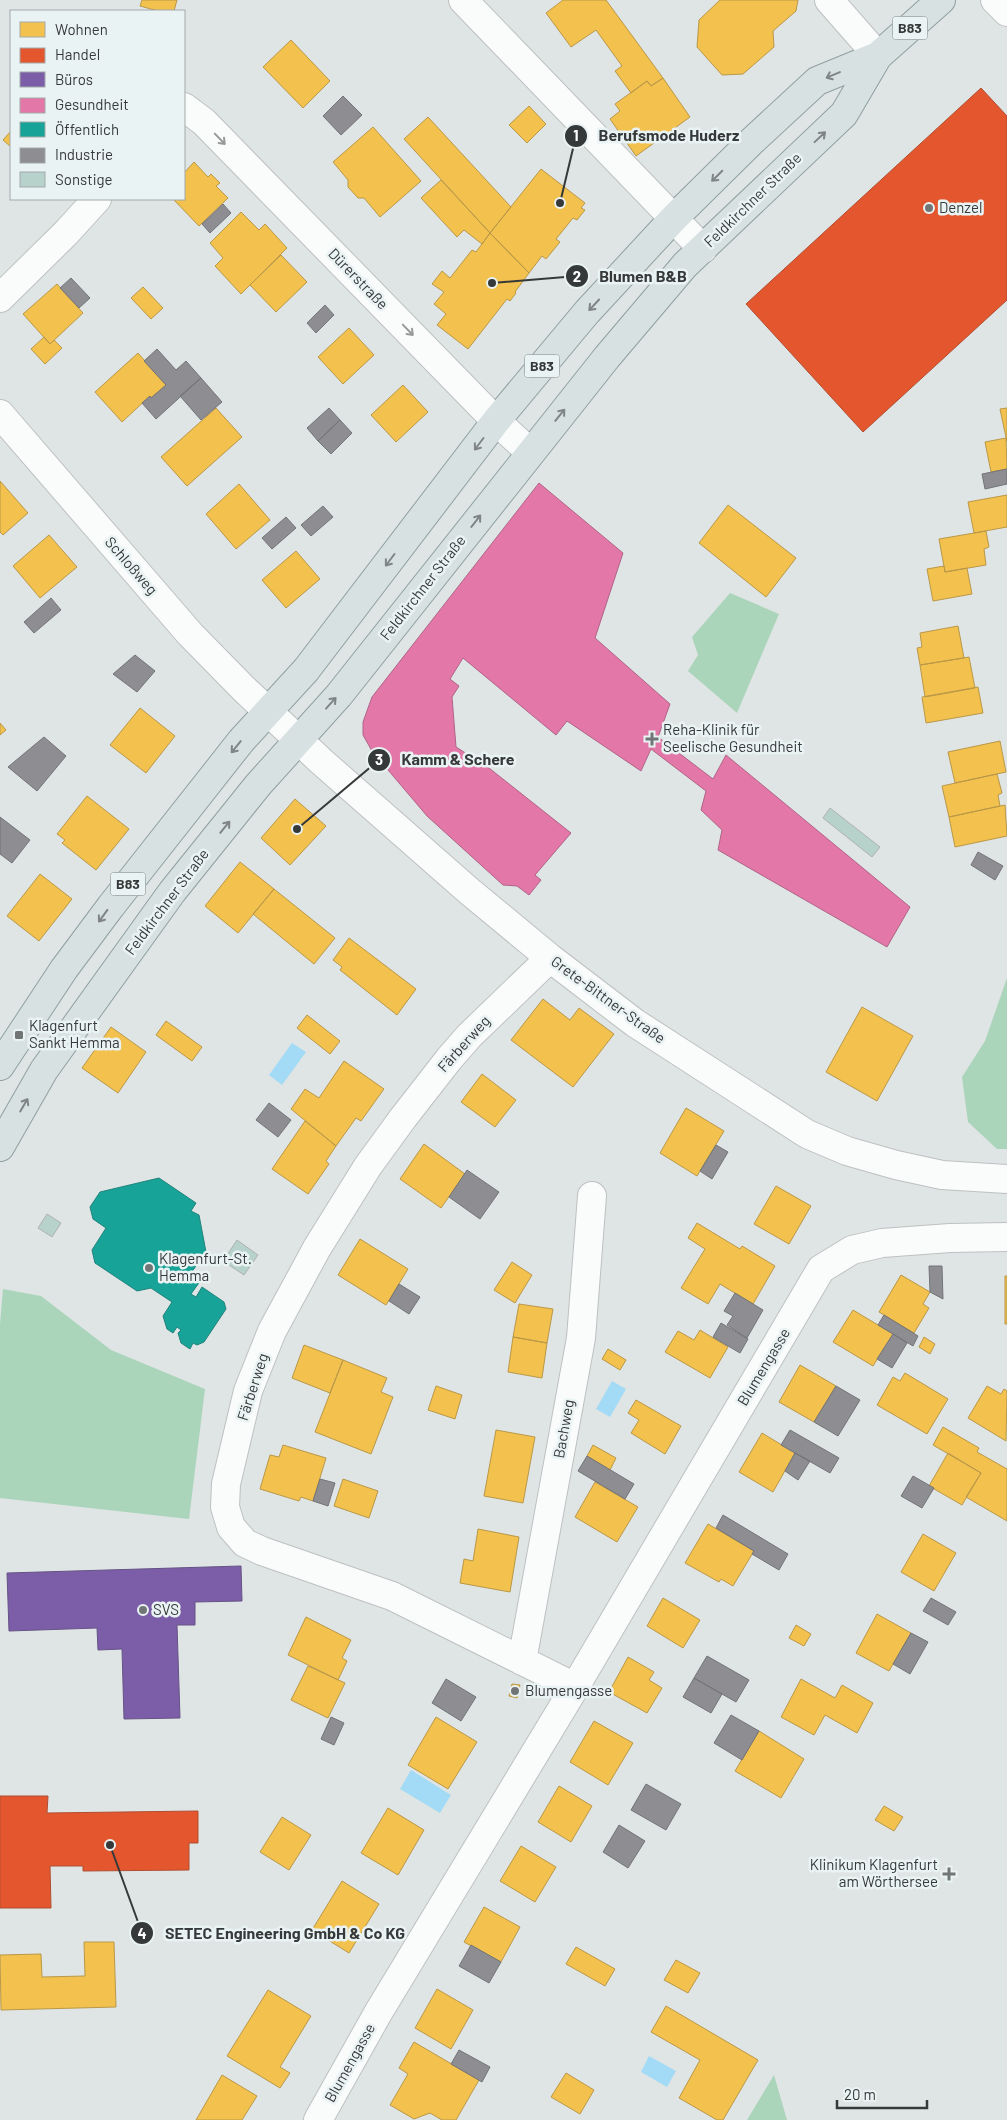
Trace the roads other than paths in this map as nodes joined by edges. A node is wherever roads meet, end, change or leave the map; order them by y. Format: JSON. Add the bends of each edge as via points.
{"nodes":[{"id":1,"x":463,"y":0,"type":"edge"},
{"id":2,"x":829,"y":0,"type":"edge"},
{"id":3,"x":941,"y":0,"type":"edge"},
{"id":4,"x":994,"y":0,"type":"edge"},
{"id":5,"x":1007,"y":12,"type":"edge"},
{"id":6,"x":878,"y":56,"type":"junction"},
{"id":7,"x":185,"y":108,"type":"edge"},
{"id":8,"x":96,"y":200,"type":"edge"},
{"id":9,"x":674,"y":218,"type":"junction"},
{"id":10,"x":703,"y":248,"type":"junction"},
{"id":11,"x":0,"y":298,"type":"edge"},
{"id":12,"x":0,"y":414,"type":"edge"},
{"id":13,"x":496,"y":421,"type":"junction"},
{"id":14,"x":530,"y":452,"type":"junction"},
{"id":15,"x":269,"y":711,"type":"junction"},
{"id":16,"x":298,"y":739,"type":"junction"},
{"id":17,"x":550,"y":958,"type":"junction"},
{"id":18,"x":0,"y":1066,"type":"edge"},
{"id":19,"x":0,"y":1147,"type":"edge"},
{"id":20,"x":1007,"y":1179,"type":"edge"},
{"id":21,"x":592,"y":1196,"type":"dead end"},
{"id":22,"x":1007,"y":1237,"type":"edge"},
{"id":23,"x":522,"y":1661,"type":"junction"},
{"id":24,"x":575,"y":1687,"type":"junction"},
{"id":25,"x":318,"y":2120,"type":"edge"}],
"edges":[{"from":1,"to":9,"type":"street"},
{"from":2,"to":6,"type":"street"},
{"from":3,"to":6,"type":"main road","name":"Feldkirchner Straße","number":"B83"},
{"from":4,"to":5,"type":"street"},
{"from":6,"to":9,"type":"main road","name":"Feldkirchner Straße","number":"B83","one_way":true,"via":[[817,82]]},
{"from":10,"to":6,"type":"main road","name":"Feldkirchner Straße","number":"B83","one_way":true,"via":[[844,114]]},
{"from":7,"to":13,"type":"street","name":"Dürerstraße","one_way":true,"via":[[204,122]]},
{"from":8,"to":11,"type":"street"},
{"from":9,"to":10,"type":"street"},
{"from":9,"to":13,"type":"main road","name":"Feldkirchner Straße","number":"B83","one_way":true,"via":[[587,312]]},
{"from":14,"to":10,"type":"main road","name":"Feldkirchner Straße","number":"B83","one_way":true},
{"from":12,"to":15,"type":"street","name":"Schloßweg","via":[[190,634]]},
{"from":13,"to":14,"type":"street","name":"Dürerstraße"},
{"from":13,"to":15,"type":"main road","name":"Feldkirchner Straße","number":"B83","one_way":true,"via":[[306,670]]},
{"from":16,"to":14,"type":"main road","name":"Feldkirchner Straße","number":"B83","one_way":true,"via":[[338,695]]},
{"from":15,"to":16,"type":"street","name":"Grete-Bittner-Straße"},
{"from":15,"to":18,"type":"main road","name":"Feldkirchner Straße","number":"B83","one_way":true,"via":[[241,741],[111,906],[64,969]]},
{"from":16,"to":17,"type":"street","name":"Grete-Bittner-Straße","via":[[468,891]]},
{"from":19,"to":16,"type":"main road","name":"Feldkirchner Straße","number":"B83","one_way":true,"via":[[44,1070],[166,900]]},
{"from":17,"to":20,"type":"street","name":"Grete-Bittner-Straße","via":[[636,1022],[807,1134],[896,1165],[942,1175]]},
{"from":17,"to":23,"type":"street","name":"Färberweg","via":[[449,1059],[368,1166],[317,1248],[272,1331],[248,1391],[226,1484],[226,1507],[231,1527],[245,1543],[392,1596]]},
{"from":21,"to":23,"type":"street","name":"Bachweg","via":[[580,1338]]},
{"from":22,"to":24,"type":"street","name":"Blumengasse","via":[[882,1243],[852,1250],[821,1269]]},
{"from":23,"to":24,"type":"street","name":"Färberweg"},
{"from":24,"to":25,"type":"street","name":"Blumengasse","via":[[378,2013]]}]}
